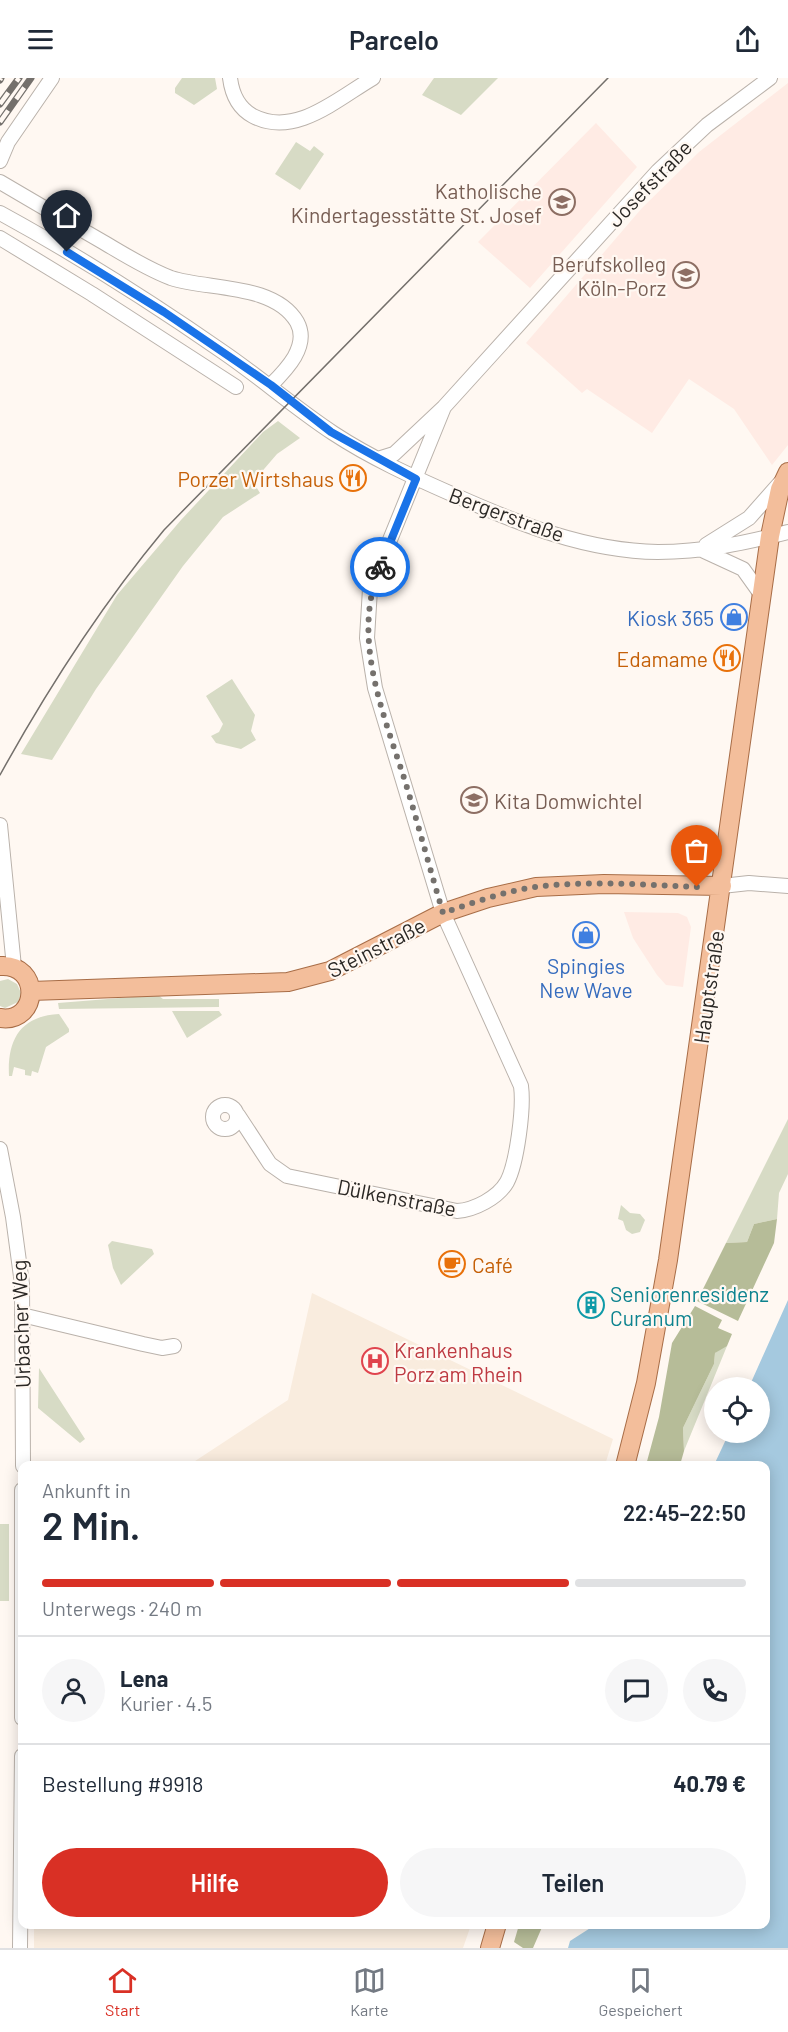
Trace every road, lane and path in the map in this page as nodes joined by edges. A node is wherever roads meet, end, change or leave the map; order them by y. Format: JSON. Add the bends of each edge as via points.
{"nodes":[{"id":1,"x":52,"y":78,"type":"edge"},
{"id":2,"x":230,"y":78,"type":"edge"},
{"id":3,"x":373,"y":78,"type":"edge"},
{"id":4,"x":770,"y":78,"type":"edge"},
{"id":5,"x":0,"y":161,"type":"edge"},
{"id":6,"x":0,"y":182,"type":"edge"},
{"id":7,"x":0,"y":213,"type":"edge"},
{"id":8,"x":0,"y":238,"type":"edge"},
{"id":9,"x":271,"y":385,"type":"junction"},
{"id":10,"x":236,"y":387,"type":"dead end"},
{"id":11,"x":444,"y":407,"type":"junction"},
{"id":12,"x":378,"y":459,"type":"junction"},
{"id":13,"x":788,"y":473,"type":"edge"},
{"id":14,"x":416,"y":479,"type":"junction"},
{"id":15,"x":779,"y":534,"type":"edge"},
{"id":16,"x":699,"y":549,"type":"junction"},
{"id":17,"x":763,"y":597,"type":"junction"},
{"id":18,"x":0,"y":825,"type":"edge"},
{"id":19,"x":722,"y":886,"type":"junction"},
{"id":20,"x":788,"y":886,"type":"edge"},
{"id":21,"x":443,"y":913,"type":"junction"},
{"id":22,"x":7,"y":967,"type":"edge"},
{"id":23,"x":31,"y":991,"type":"junction"},
{"id":24,"x":0,"y":1018,"type":"edge"},
{"id":25,"x":238,"y":1115,"type":"dead end"},
{"id":26,"x":0,"y":1149,"type":"edge"},
{"id":27,"x":22,"y":1315,"type":"junction"},
{"id":28,"x":174,"y":1346,"type":"dead end"},
{"id":29,"x":23,"y":1461,"type":"edge"},
{"id":30,"x":626,"y":1461,"type":"edge"},
{"id":31,"x":20,"y":1929,"type":"edge"},
{"id":32,"x":496,"y":1929,"type":"edge"},
{"id":33,"x":20,"y":1948,"type":"edge"},
{"id":34,"x":490,"y":1948,"type":"edge"}],
"edges":[{"from":1,"to":5,"type":"street","via":[[8,142]]},
{"from":2,"to":3,"type":"street","via":[[237,101],[246,112],[262,121],[285,124],[308,117]]},
{"from":4,"to":11,"type":"street","name":"Josefstraße","via":[[707,125],[658,171]]},
{"from":6,"to":9,"type":"street","via":[[144,266],[171,278],[247,291],[291,315],[299,330],[299,345],[294,358]]},
{"from":7,"to":9,"type":"street","name":"Bergerstraße","via":[[164,312]]},
{"from":8,"to":10,"type":"street"},
{"from":9,"to":12,"type":"street","name":"Bergerstraße","via":[[331,432]]},
{"from":11,"to":12,"type":"street","name":"Josefstraße","via":[[394,454]]},
{"from":11,"to":14,"type":"street","name":"Josefstraße"},
{"from":12,"to":14,"type":"street","name":"Bergerstraße"},
{"from":13,"to":15,"type":"main road","name":"Hauptstraße","via":[[780,489]]},
{"from":13,"to":16,"type":"street","via":[[741,526]]},
{"from":14,"to":16,"type":"street","name":"Bergerstraße","via":[[510,520],[562,537],[658,552]]},
{"from":14,"to":21,"type":"street","name":"Josefstraße","via":[[370,589],[367,638],[375,688]]},
{"from":15,"to":16,"type":"street","name":"Bergerstraße","via":[[734,546]]},
{"from":15,"to":17,"type":"main road","name":"Hauptstraße"},
{"from":16,"to":17,"type":"street","via":[[743,569]]},
{"from":17,"to":19,"type":"main road","name":"Hauptstraße"},
{"from":18,"to":22,"type":"street"},
{"from":19,"to":20,"type":"street","name":"Steinstraße"},
{"from":19,"to":21,"type":"main road","name":"Steinstraße","via":[[536,887]]},
{"from":19,"to":30,"type":"main road","name":"Hauptstraße","via":[[655,1337]]},
{"from":21,"to":23,"type":"main road","name":"Steinstraße","via":[[310,979]]},
{"from":21,"to":25,"type":"street","name":"Dülkenstraße","via":[[521,1086],[522,1117],[508,1180],[502,1188],[477,1207],[457,1211],[287,1176],[270,1164]]},
{"from":22,"to":23,"type":"main road","via":[[24,974]]},
{"from":23,"to":24,"type":"main road","via":[[21,1014]]},
{"from":26,"to":27,"type":"street","name":"Urbacher Weg","via":[[15,1227]]},
{"from":27,"to":28,"type":"street","via":[[162,1348]]},
{"from":27,"to":29,"type":"street","name":"Urbacher Weg"},
{"from":31,"to":33,"type":"street"},
{"from":32,"to":34,"type":"main road"}]}
